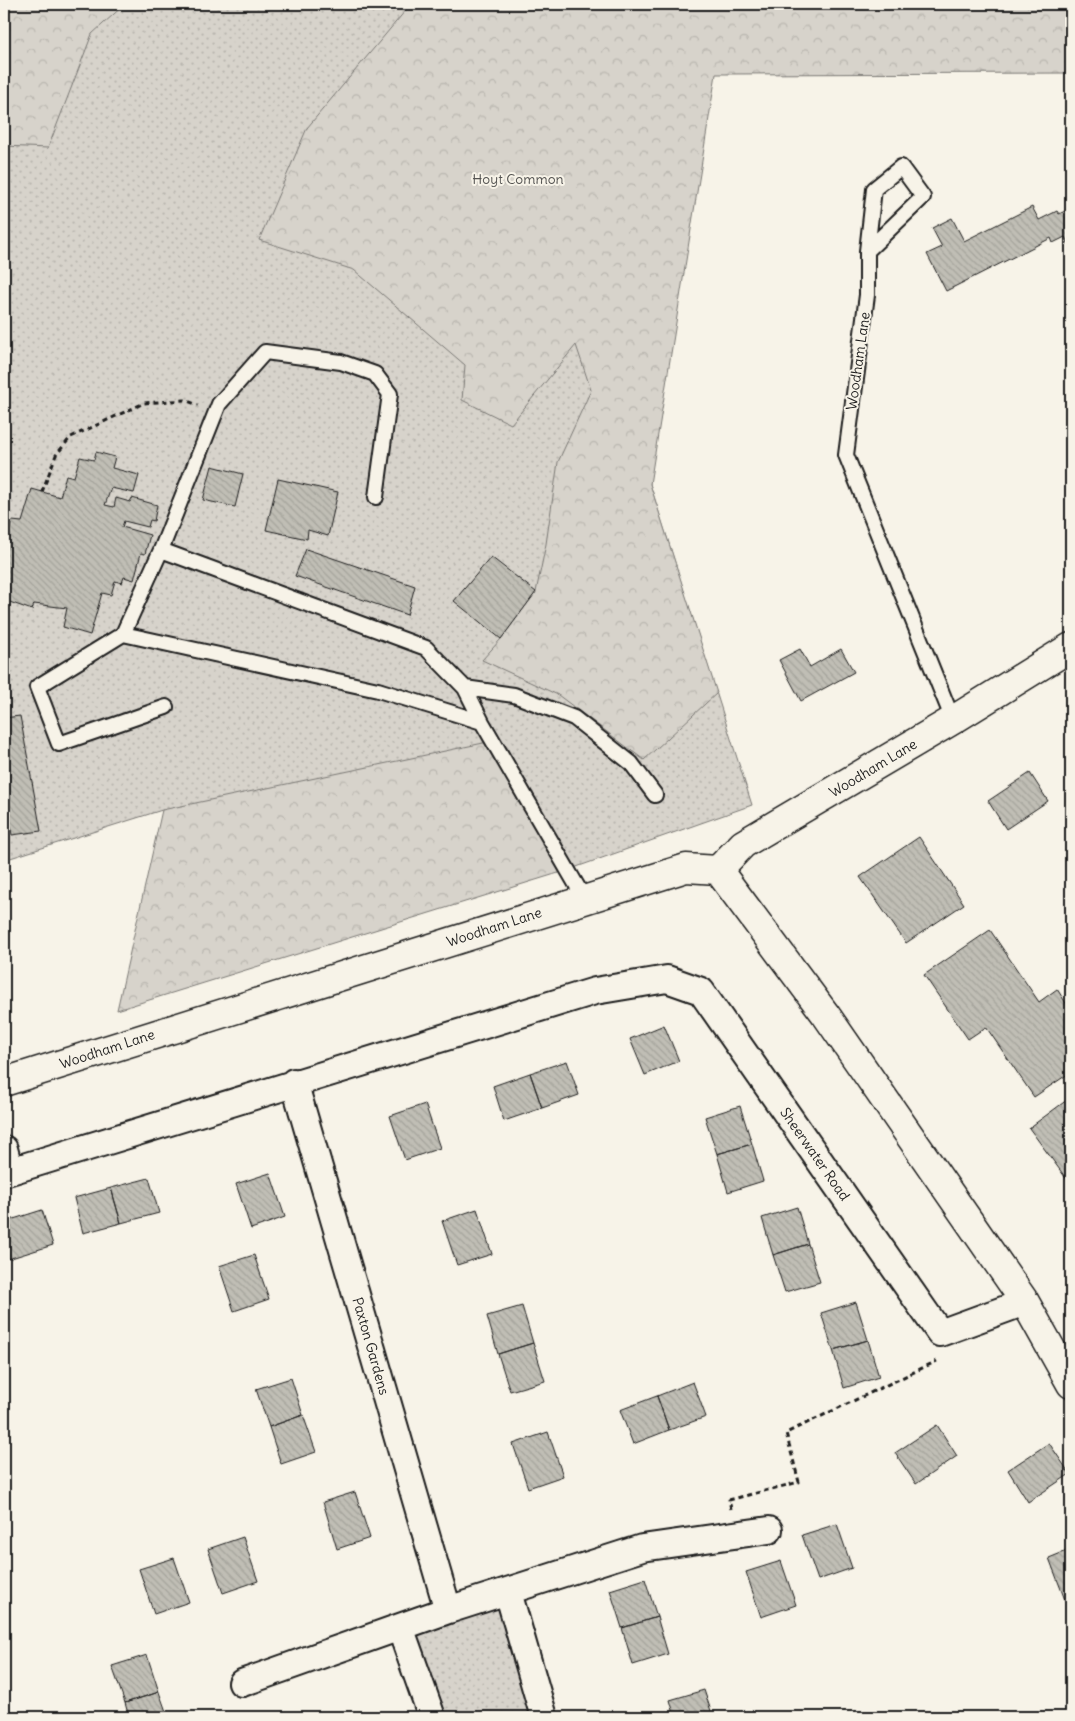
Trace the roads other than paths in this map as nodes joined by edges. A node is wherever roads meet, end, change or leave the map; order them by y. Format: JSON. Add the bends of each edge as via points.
{"nodes":[{"id":1,"x":867,"y":251,"type":"junction"},
{"id":2,"x":376,"y":497,"type":"dead end"},
{"id":3,"x":161,"y":550,"type":"junction"},
{"id":4,"x":122,"y":634,"type":"junction"},
{"id":5,"x":1071,"y":647,"type":"edge"},
{"id":6,"x":465,"y":688,"type":"junction"},
{"id":7,"x":166,"y":707,"type":"dead end"},
{"id":8,"x":953,"y":720,"type":"junction"},
{"id":9,"x":482,"y":722,"type":"junction"},
{"id":10,"x":655,"y":795,"type":"dead end"},
{"id":11,"x":718,"y":870,"type":"junction"},
{"id":12,"x":584,"y":898,"type":"junction"},
{"id":13,"x":4,"y":1082,"type":"edge"},
{"id":14,"x":294,"y":1082,"type":"junction"},
{"id":15,"x":6,"y":1164,"type":"edge"},
{"id":16,"x":1025,"y":1302,"type":"junction"},
{"id":17,"x":1071,"y":1384,"type":"edge"},
{"id":18,"x":769,"y":1530,"type":"dead end"},
{"id":19,"x":508,"y":1592,"type":"junction"},
{"id":20,"x":448,"y":1610,"type":"junction"},
{"id":21,"x":400,"y":1627,"type":"junction"},
{"id":22,"x":242,"y":1683,"type":"dead end"},
{"id":23,"x":432,"y":1717,"type":"edge"},
{"id":24,"x":544,"y":1717,"type":"edge"}],
"edges":[{"from":1,"to":1,"type":"lane","name":"Woodham Lane","via":[[923,197],[901,167],[874,189]]},
{"from":1,"to":8,"type":"lane","name":"Woodham Lane","via":[[867,295],[846,455]]},
{"from":2,"to":3,"type":"lane","via":[[390,394],[375,374],[341,362],[265,352],[219,404]]},
{"from":3,"to":4,"type":"lane"},
{"from":3,"to":6,"type":"lane","via":[[426,648]]},
{"from":4,"to":7,"type":"lane","via":[[37,687],[59,744]]},
{"from":4,"to":9,"type":"lane","via":[[378,690]]},
{"from":5,"to":8,"type":"main road","name":"Woodham Lane"},
{"from":6,"to":9,"type":"lane"},
{"from":6,"to":10,"type":"lane","via":[[514,695],[574,718],[631,763]]},
{"from":8,"to":11,"type":"main road","name":"Woodham Lane","via":[[743,844]]},
{"from":9,"to":12,"type":"lane"},
{"from":11,"to":12,"type":"main road","name":"Woodham Lane","via":[[686,868]]},
{"from":11,"to":16,"type":"main road","via":[[826,1015]]},
{"from":12,"to":13,"type":"main road","name":"Woodham Lane"},
{"from":14,"to":15,"type":"street"},
{"from":14,"to":16,"type":"street","name":"Sheerwater Road","via":[[595,991],[667,979],[701,991],[940,1332]]},
{"from":14,"to":20,"type":"street","name":"Paxton Gardens"},
{"from":16,"to":17,"type":"main road"},
{"from":18,"to":19,"type":"street","via":[[642,1548]]},
{"from":19,"to":20,"type":"street"},
{"from":19,"to":24,"type":"street"},
{"from":20,"to":21,"type":"street"},
{"from":21,"to":22,"type":"street"},
{"from":21,"to":23,"type":"street"}]}
